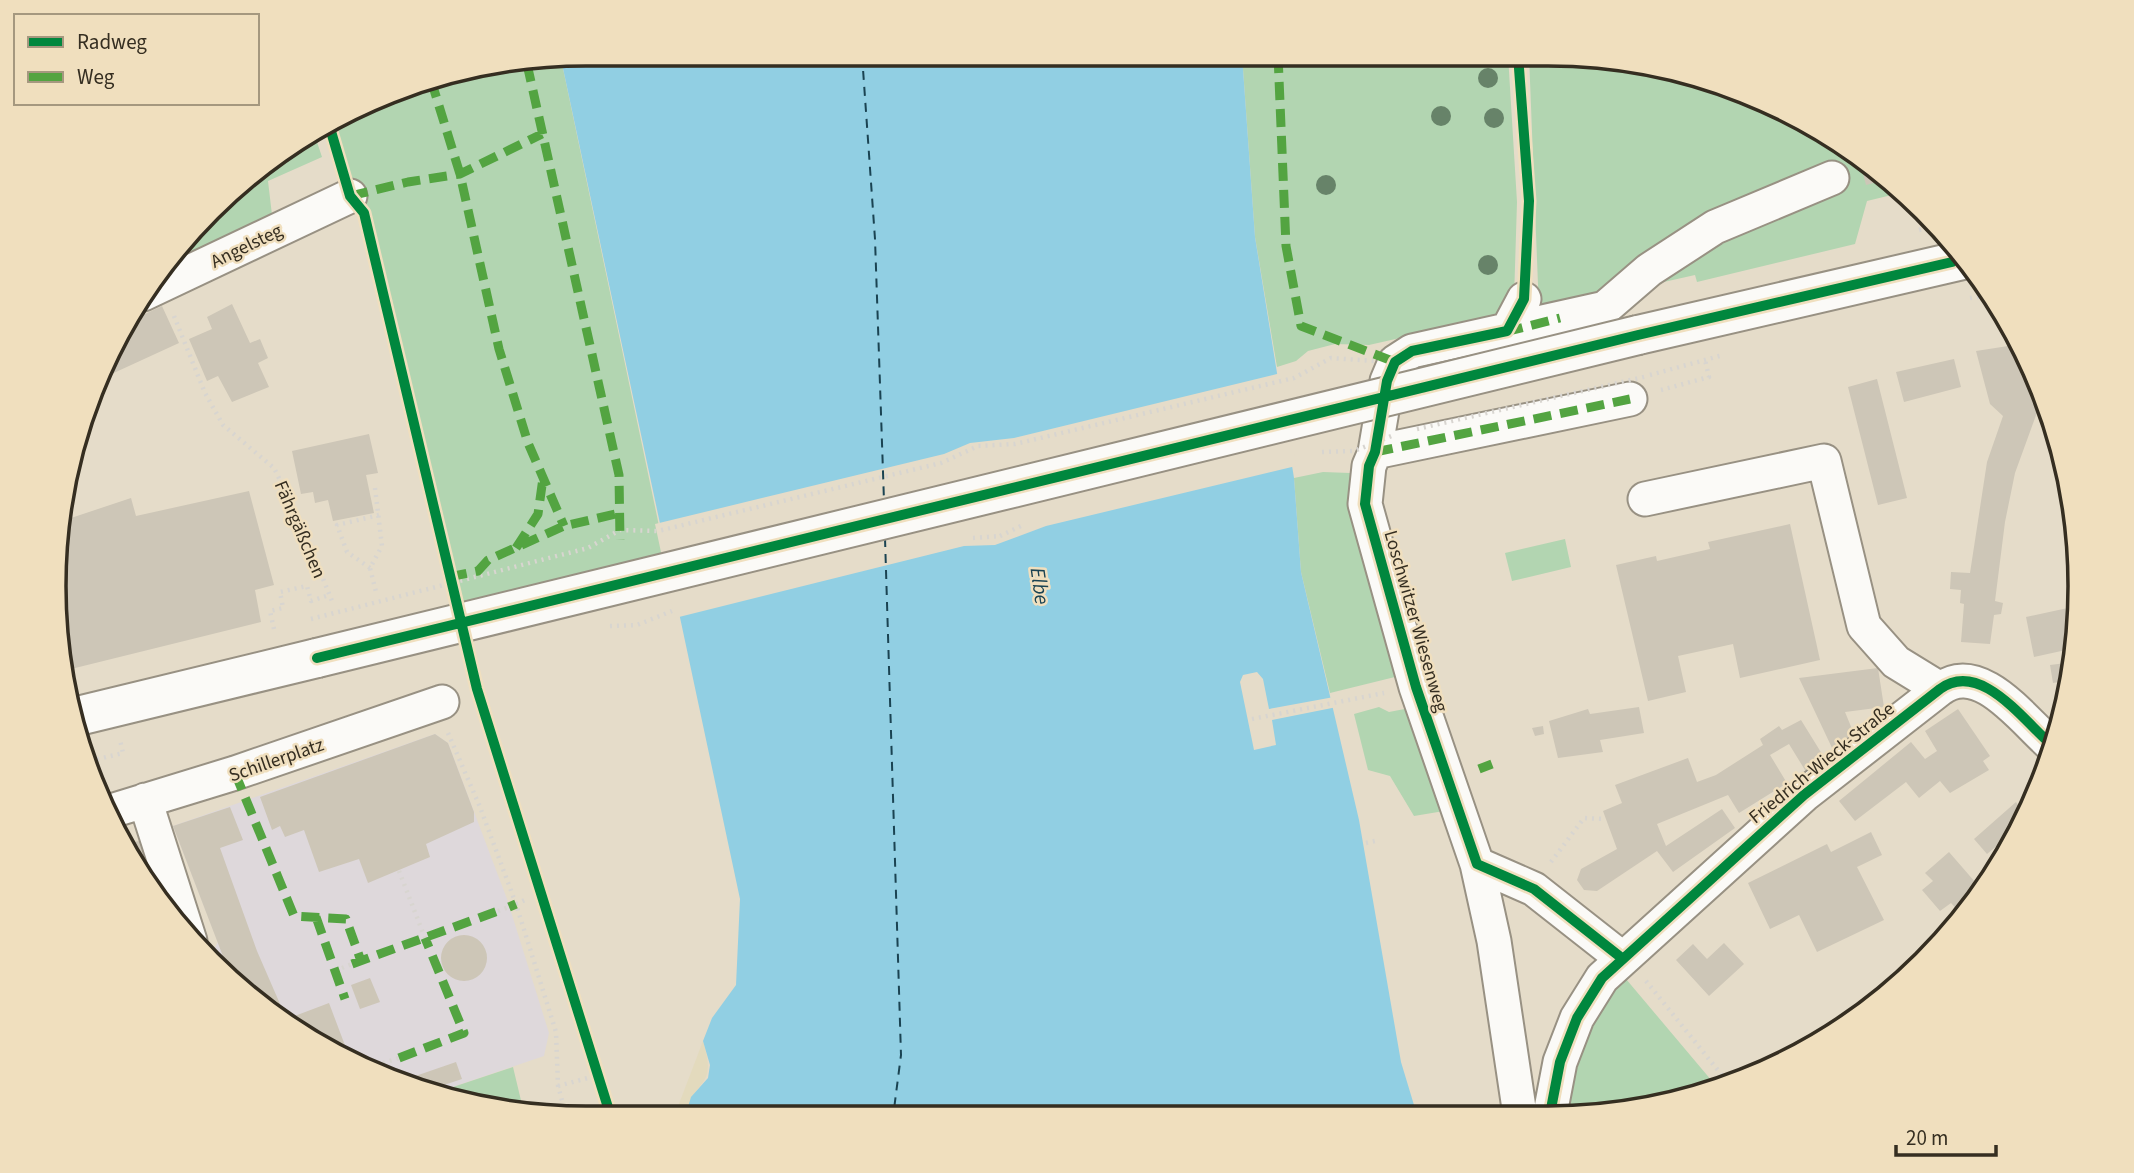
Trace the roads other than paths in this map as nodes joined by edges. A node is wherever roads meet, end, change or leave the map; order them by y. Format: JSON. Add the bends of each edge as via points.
{"nodes":[{"id":1,"x":1832,"y":178,"type":"dead end"},
{"id":2,"x":350,"y":196,"type":"dead end"},
{"id":3,"x":1953,"y":262,"type":"edge"},
{"id":4,"x":164,"y":284,"type":"edge"},
{"id":5,"x":1524,"y":299,"type":"dead end"},
{"id":6,"x":1507,"y":331,"type":"junction"},
{"id":7,"x":1630,"y":399,"type":"road end"},
{"id":8,"x":1375,"y":452,"type":"junction"},
{"id":9,"x":1645,"y":499,"type":"dead end"},
{"id":10,"x":1940,"y":689,"type":"junction"},
{"id":11,"x":83,"y":715,"type":"edge"},
{"id":12,"x":444,"y":715,"type":"road end"},
{"id":13,"x":2045,"y":738,"type":"edge"},
{"id":14,"x":112,"y":798,"type":"edge"},
{"id":15,"x":145,"y":800,"type":"junction"},
{"id":16,"x":1476,"y":864,"type":"junction"},
{"id":17,"x":180,"y":910,"type":"edge"},
{"id":18,"x":1623,"y":959,"type":"junction"},
{"id":19,"x":1519,"y":1106,"type":"edge"},
{"id":20,"x":1552,"y":1106,"type":"edge"}],
"edges":[{"from":1,"to":6,"type":"street","name":"Loschwitzer Wiesenweg","via":[[1715,227],[1648,270],[1605,308]]},
{"from":2,"to":4,"type":"street","name":"Angelsteg"},
{"from":3,"to":11,"type":"main road","bridge":true},
{"from":5,"to":6,"type":"street"},
{"from":6,"to":8,"type":"street","name":"Loschwitzer Wiesenweg","via":[[1412,351],[1395,362],[1387,381]]},
{"from":7,"to":8,"type":"street"},
{"from":8,"to":16,"type":"street","name":"Loschwitzer Wiesenweg","via":[[1365,504],[1416,687]]},
{"from":9,"to":10,"type":"street","via":[[1824,461],[1864,626],[1896,662]]},
{"from":10,"to":13,"type":"street","name":"Friedrich-Wieck-Straße","via":[[1963,680],[1992,690]]},
{"from":10,"to":18,"type":"street","name":"Friedrich-Wieck-Straße","via":[[1804,795]]},
{"from":12,"to":15,"type":"street","name":"Schillerplatz"},
{"from":14,"to":15,"type":"street","name":"Schillerplatz"},
{"from":15,"to":17,"type":"street"},
{"from":16,"to":18,"type":"street","via":[[1535,889]]},
{"from":16,"to":19,"type":"street","name":"Loschwitzer Wiesenweg","via":[[1498,968]]},
{"from":18,"to":20,"type":"street","name":"Friedrich-Wieck-Straße","via":[[1602,978],[1577,1018],[1560,1062]]}]}
